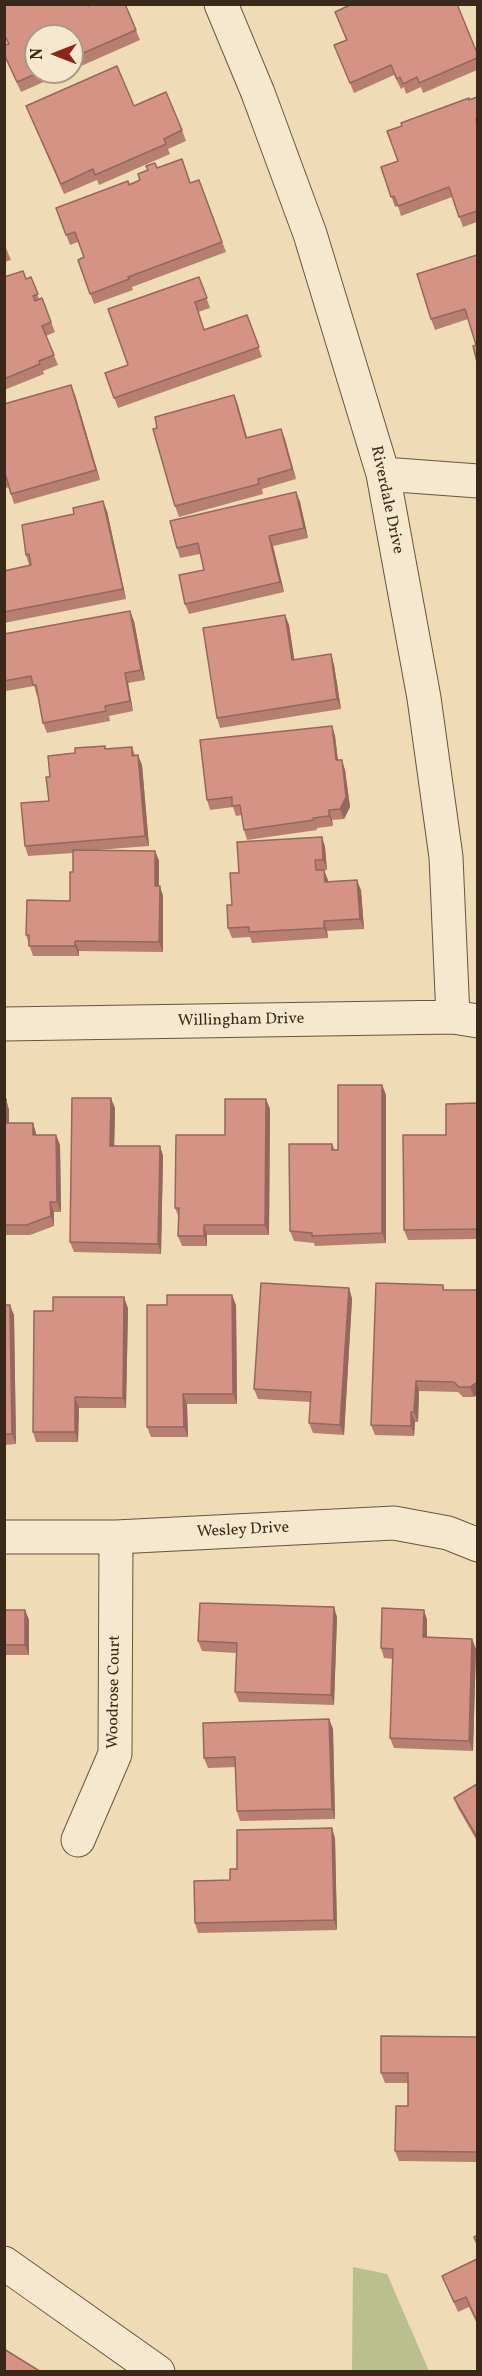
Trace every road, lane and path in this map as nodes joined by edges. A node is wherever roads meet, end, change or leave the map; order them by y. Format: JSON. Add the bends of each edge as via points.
{"nodes":[{"id":1,"x":221,"y":4,"type":"edge"},
{"id":2,"x":383,"y":474,"type":"junction"},
{"id":3,"x":477,"y":481,"type":"edge"},
{"id":4,"x":465,"y":1019,"type":"edge"},
{"id":5,"x":4,"y":1024,"type":"edge"},
{"id":6,"x":4,"y":1537,"type":"edge"},
{"id":7,"x":116,"y":1537,"type":"junction"},
{"id":8,"x":477,"y":1545,"type":"edge"},
{"id":9,"x":78,"y":1840,"type":"dead end"},
{"id":10,"x":4,"y":2263,"type":"edge"},
{"id":11,"x":158,"y":2372,"type":"edge"}],
"edges":[{"from":1,"to":2,"type":"street","name":"Riverdale Drive","via":[[310,234]]},
{"from":2,"to":3,"type":"street"},
{"from":2,"to":4,"type":"street","name":"Riverdale Drive","via":[[424,698]]},
{"from":4,"to":5,"type":"street","name":"Willingham Drive"},
{"from":6,"to":7,"type":"street","name":"Wesley Drive"},
{"from":7,"to":8,"type":"street","name":"Wesley Drive","via":[[394,1523],[447,1533]]},
{"from":7,"to":9,"type":"street","name":"Woodrose Court","via":[[115,1754]]},
{"from":10,"to":11,"type":"street"}]}
